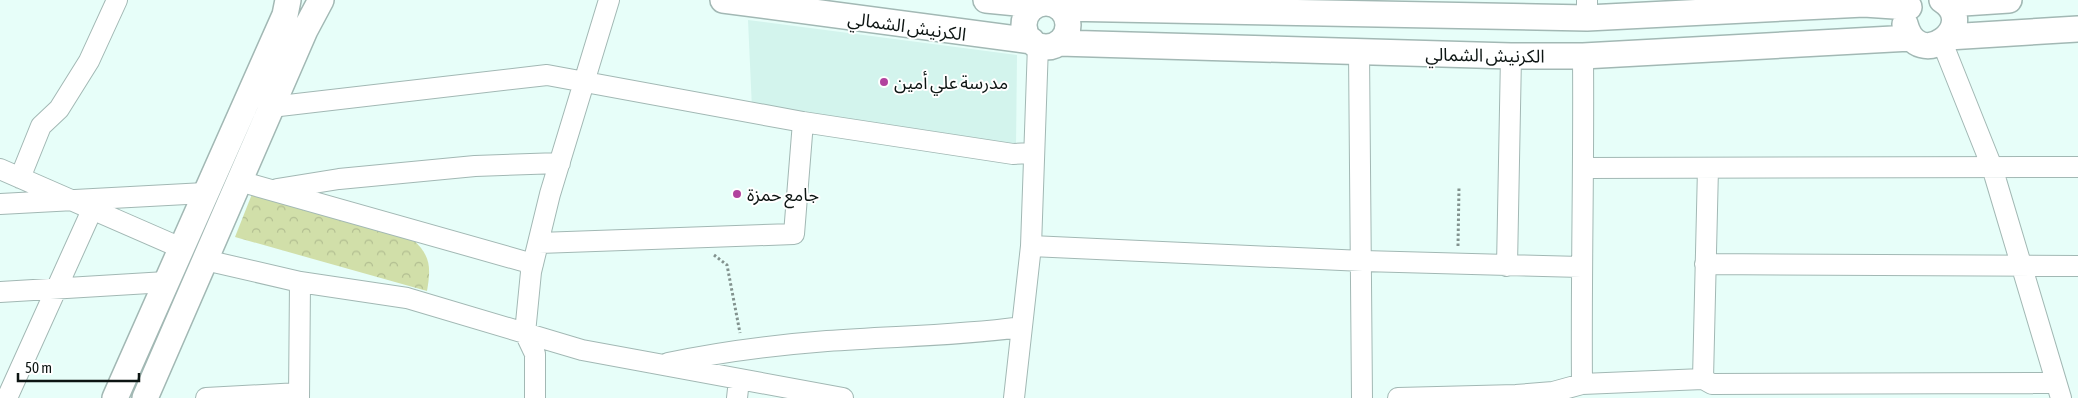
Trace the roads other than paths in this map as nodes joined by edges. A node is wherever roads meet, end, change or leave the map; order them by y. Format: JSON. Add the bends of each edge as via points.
{"nodes":[{"id":1,"x":118,"y":0,"type":"edge"},
{"id":2,"x":288,"y":0,"type":"edge"},
{"id":3,"x":609,"y":0,"type":"edge"},
{"id":4,"x":723,"y":0,"type":"edge"},
{"id":5,"x":986,"y":0,"type":"edge"},
{"id":6,"x":2010,"y":0,"type":"edge"},
{"id":7,"x":1945,"y":2,"type":"edge"},
{"id":8,"x":322,"y":3,"type":"edge"},
{"id":9,"x":1912,"y":3,"type":"edge"},
{"id":10,"x":1049,"y":4,"type":"edge"},
{"id":11,"x":1587,"y":9,"type":"edge"},
{"id":12,"x":2078,"y":29,"type":"edge"},
{"id":13,"x":1911,"y":38,"type":"junction"},
{"id":14,"x":1945,"y":40,"type":"junction"},
{"id":15,"x":1043,"y":43,"type":"junction"},
{"id":16,"x":1359,"y":51,"type":"junction"},
{"id":17,"x":1511,"y":56,"type":"junction"},
{"id":18,"x":1583,"y":56,"type":"junction"},
{"id":19,"x":586,"y":82,"type":"junction"},
{"id":20,"x":272,"y":107,"type":"junction"},
{"id":21,"x":803,"y":122,"type":"junction"},
{"id":22,"x":1033,"y":153,"type":"junction"},
{"id":23,"x":560,"y":163,"type":"junction"},
{"id":24,"x":1992,"y":167,"type":"junction"},
{"id":25,"x":1584,"y":168,"type":"junction"},
{"id":26,"x":1708,"y":168,"type":"junction"},
{"id":27,"x":2078,"y":168,"type":"edge"},
{"id":28,"x":0,"y":169,"type":"edge"},
{"id":29,"x":20,"y":178,"type":"junction"},
{"id":30,"x":239,"y":181,"type":"junction"},
{"id":31,"x":270,"y":190,"type":"junction"},
{"id":32,"x":205,"y":193,"type":"junction"},
{"id":33,"x":71,"y":200,"type":"junction"},
{"id":34,"x":0,"y":204,"type":"edge"},
{"id":35,"x":92,"y":210,"type":"junction"},
{"id":36,"x":539,"y":243,"type":"junction"},
{"id":37,"x":1031,"y":246,"type":"junction"},
{"id":38,"x":181,"y":248,"type":"junction"},
{"id":39,"x":205,"y":260,"type":"junction"},
{"id":40,"x":1363,"y":261,"type":"junction"},
{"id":41,"x":533,"y":264,"type":"junction"},
{"id":42,"x":1705,"y":264,"type":"junction"},
{"id":43,"x":2020,"y":264,"type":"junction"},
{"id":44,"x":1507,"y":266,"type":"junction"},
{"id":45,"x":2078,"y":266,"type":"edge"},
{"id":46,"x":1581,"y":267,"type":"junction"},
{"id":47,"x":166,"y":282,"type":"junction"},
{"id":48,"x":300,"y":282,"type":"junction"},
{"id":49,"x":56,"y":289,"type":"junction"},
{"id":50,"x":0,"y":292,"type":"edge"},
{"id":51,"x":1022,"y":327,"type":"junction"},
{"id":52,"x":525,"y":333,"type":"junction"},
{"id":53,"x":659,"y":365,"type":"junction"},
{"id":54,"x":1582,"y":384,"type":"junction"},
{"id":55,"x":1707,"y":387,"type":"edge"},
{"id":56,"x":738,"y":389,"type":"edge"},
{"id":57,"x":2058,"y":390,"type":"edge"},
{"id":58,"x":1887,"y":391,"type":"edge"},
{"id":59,"x":299,"y":395,"type":"edge"},
{"id":60,"x":1553,"y":395,"type":"edge"},
{"id":61,"x":7,"y":398,"type":"edge"},
{"id":62,"x":116,"y":398,"type":"edge"},
{"id":63,"x":145,"y":398,"type":"edge"},
{"id":64,"x":206,"y":398,"type":"edge"},
{"id":65,"x":535,"y":398,"type":"edge"},
{"id":66,"x":843,"y":398,"type":"edge"},
{"id":67,"x":1014,"y":398,"type":"edge"},
{"id":68,"x":1362,"y":398,"type":"edge"},
{"id":69,"x":1398,"y":398,"type":"edge"}],
"edges":[{"from":1,"to":29,"type":"street","via":[[89,61],[59,109],[41,126]]},
{"from":2,"to":32,"type":"main road"},
{"from":3,"to":19,"type":"street"},
{"from":4,"to":15,"type":"main road","name":"الكرنيش الشمالي"},
{"from":5,"to":10,"type":"main road"},
{"from":6,"to":7,"type":"main road"},
{"from":7,"to":14,"type":"main road","via":[[1954,22]]},
{"from":8,"to":20,"type":"main road"},
{"from":9,"to":11,"type":"main road"},
{"from":9,"to":13,"type":"main road","via":[[1904,23]]},
{"from":10,"to":11,"type":"main road"},
{"from":10,"to":15,"type":"main road","via":[[1030,10],[1024,22],[1025,29]]},
{"from":10,"to":15,"type":"main road","via":[[1067,16],[1068,31]]},
{"from":12,"to":14,"type":"main road","name":"الكرنيش الشمالي"},
{"from":13,"to":14,"type":"main road","name":"الكرنيش الشمالي","via":[[1926,45]]},
{"from":13,"to":18,"type":"main road","name":"الكرنيش الشمالي"},
{"from":14,"to":24,"type":"street"},
{"from":15,"to":16,"type":"main road","name":"الكرنيش الشمالي"},
{"from":15,"to":22,"type":"street"},
{"from":16,"to":17,"type":"main road","name":"الكرنيش الشمالي"},
{"from":16,"to":40,"type":"street"},
{"from":17,"to":18,"type":"main road","name":"الكرنيش الشمالي"},
{"from":17,"to":44,"type":"street"},
{"from":18,"to":25,"type":"street"},
{"from":19,"to":20,"type":"street","via":[[547,75]]},
{"from":19,"to":21,"type":"street"},
{"from":19,"to":23,"type":"street"},
{"from":20,"to":30,"type":"main road"},
{"from":21,"to":22,"type":"street","via":[[1013,154]]},
{"from":21,"to":36,"type":"street","via":[[794,234]]},
{"from":22,"to":37,"type":"street"},
{"from":23,"to":31,"type":"street","via":[[475,166],[339,179]]},
{"from":23,"to":36,"type":"street"},
{"from":24,"to":26,"type":"street"},
{"from":24,"to":27,"type":"street"},
{"from":24,"to":43,"type":"street"},
{"from":25,"to":26,"type":"street"},
{"from":25,"to":46,"type":"street"},
{"from":26,"to":42,"type":"street"},
{"from":28,"to":29,"type":"street"},
{"from":29,"to":33,"type":"street"},
{"from":30,"to":31,"type":"street"},
{"from":30,"to":39,"type":"main road"},
{"from":31,"to":41,"type":"street"},
{"from":32,"to":33,"type":"street"},
{"from":32,"to":38,"type":"main road"},
{"from":33,"to":34,"type":"street"},
{"from":33,"to":35,"type":"street"},
{"from":35,"to":38,"type":"street"},
{"from":35,"to":49,"type":"street"},
{"from":36,"to":41,"type":"street"},
{"from":37,"to":40,"type":"street"},
{"from":37,"to":51,"type":"street"},
{"from":38,"to":47,"type":"main road"},
{"from":39,"to":48,"type":"street"},
{"from":39,"to":63,"type":"main road"},
{"from":40,"to":44,"type":"street"},
{"from":40,"to":68,"type":"street"},
{"from":41,"to":52,"type":"street"},
{"from":42,"to":43,"type":"street"},
{"from":42,"to":55,"type":"street"},
{"from":43,"to":45,"type":"street"},
{"from":43,"to":57,"type":"street"},
{"from":44,"to":46,"type":"street"},
{"from":46,"to":54,"type":"street"},
{"from":47,"to":49,"type":"street"},
{"from":47,"to":62,"type":"main road"},
{"from":48,"to":52,"type":"street","via":[[407,298]]},
{"from":48,"to":59,"type":"street"},
{"from":49,"to":50,"type":"street"},
{"from":49,"to":61,"type":"street"},
{"from":51,"to":53,"type":"street","via":[[988,332],[828,341]]},
{"from":51,"to":67,"type":"street"},
{"from":52,"to":53,"type":"street","via":[[582,350]]},
{"from":52,"to":65,"type":"street","via":[[535,354]]},
{"from":53,"to":56,"type":"street"},
{"from":54,"to":55,"type":"street"},
{"from":54,"to":60,"type":"street"},
{"from":55,"to":58,"type":"street"},
{"from":56,"to":66,"type":"street"},
{"from":57,"to":58,"type":"street"},
{"from":59,"to":64,"type":"street"},
{"from":60,"to":69,"type":"street"}]}
